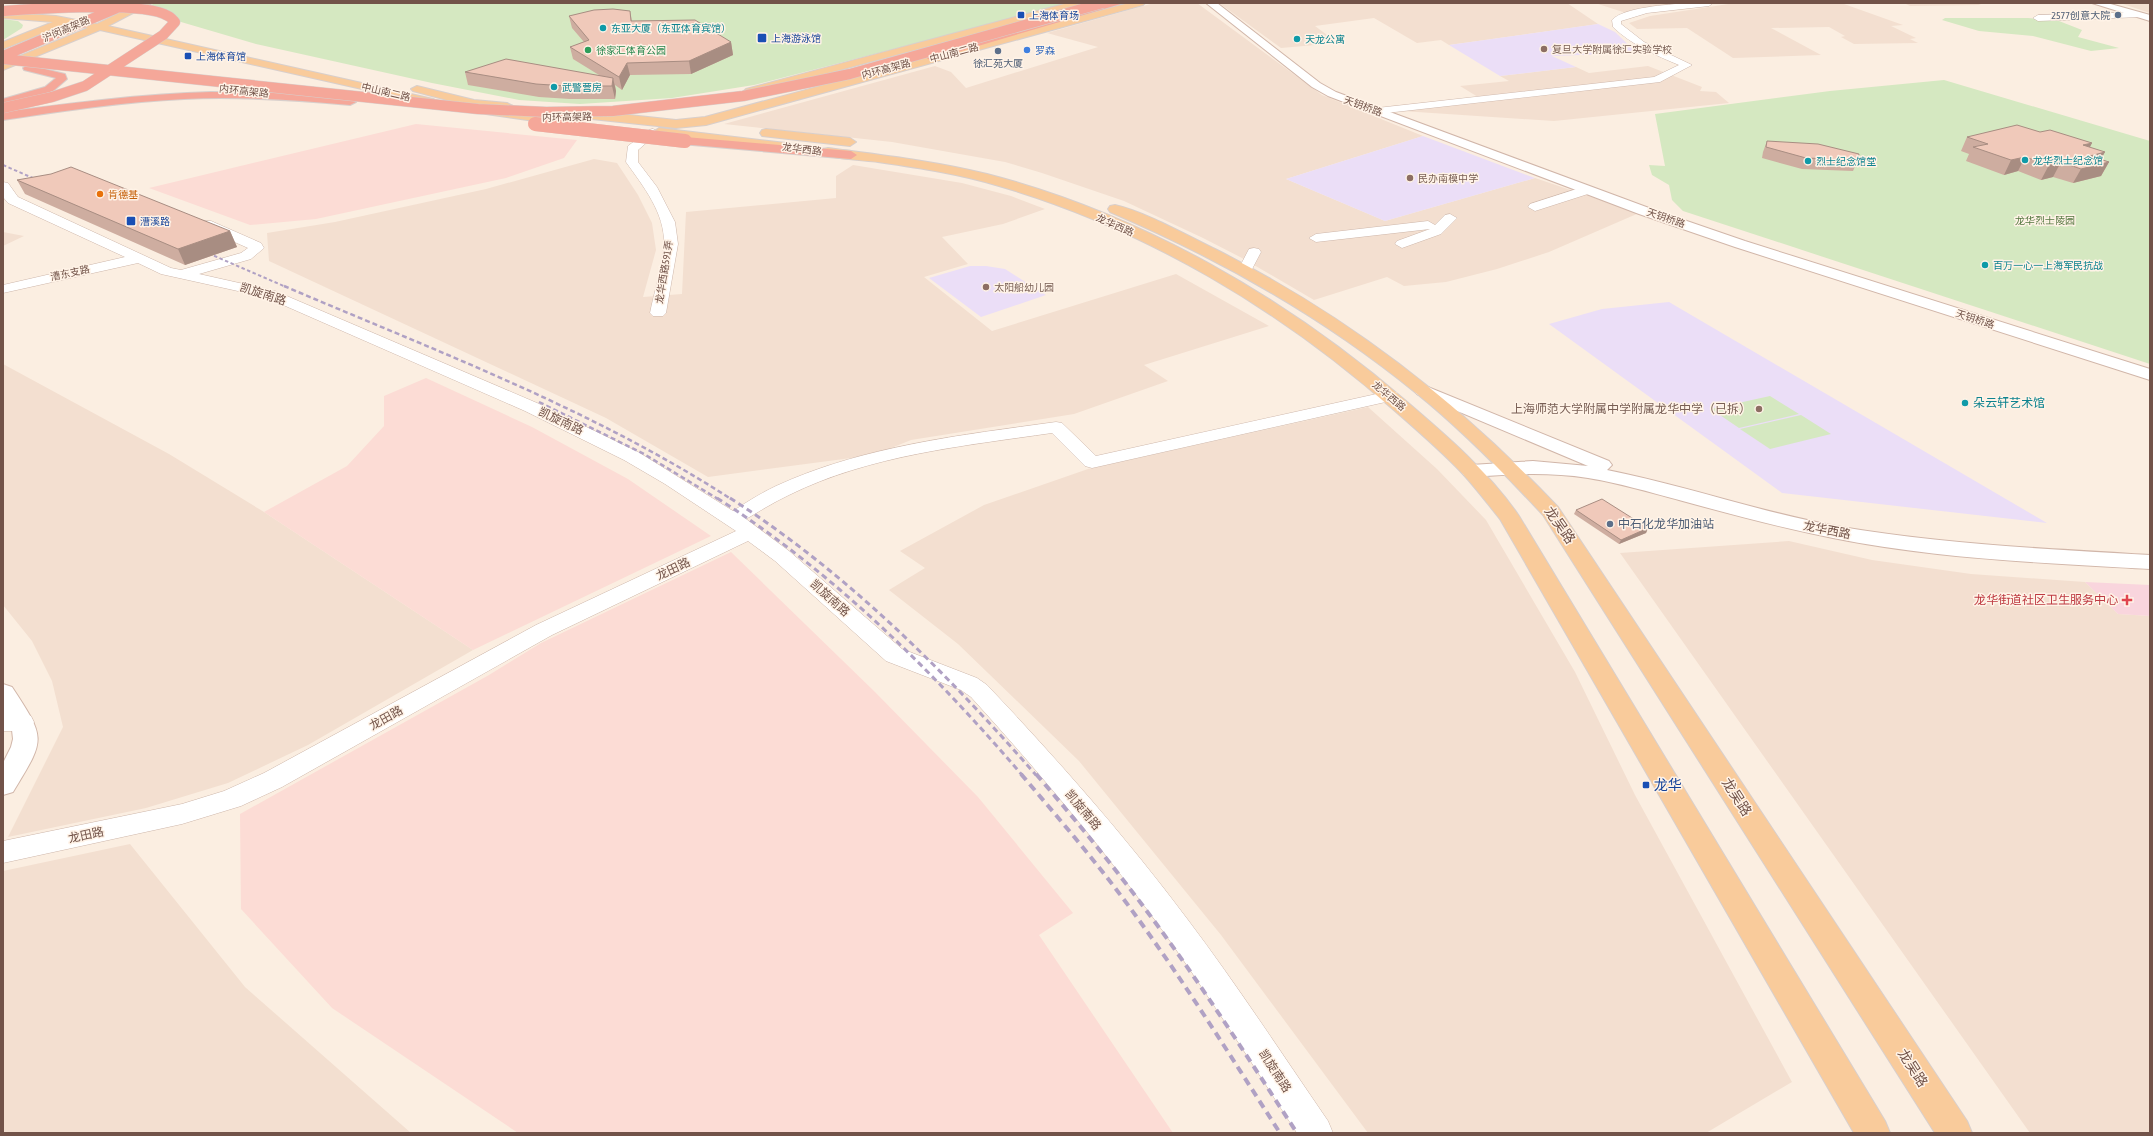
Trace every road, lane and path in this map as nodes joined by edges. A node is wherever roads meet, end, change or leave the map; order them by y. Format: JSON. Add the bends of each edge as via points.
{"nodes":[{"id":1,"x":51,"y":3,"type":"edge"},
{"id":2,"x":88,"y":3,"type":"edge"},
{"id":3,"x":104,"y":3,"type":"edge"},
{"id":4,"x":119,"y":3,"type":"edge"},
{"id":5,"x":129,"y":3,"type":"edge"},
{"id":6,"x":147,"y":3,"type":"edge"},
{"id":7,"x":1079,"y":3,"type":"edge"},
{"id":8,"x":1090,"y":3,"type":"edge"},
{"id":9,"x":1098,"y":3,"type":"edge"},
{"id":10,"x":1102,"y":3,"type":"edge"},
{"id":11,"x":1119,"y":3,"type":"edge"},
{"id":12,"x":1140,"y":3,"type":"edge"},
{"id":13,"x":1211,"y":3,"type":"edge"},
{"id":14,"x":1709,"y":3,"type":"edge"},
{"id":15,"x":2097,"y":3,"type":"edge"},
{"id":16,"x":2110,"y":3,"type":"edge"},
{"id":17,"x":5,"y":11,"type":"edge"},
{"id":18,"x":80,"y":13,"type":"junction"},
{"id":19,"x":2138,"y":15,"type":"junction"},
{"id":20,"x":2150,"y":17,"type":"edge"},
{"id":21,"x":118,"y":18,"type":"junction"},
{"id":22,"x":2038,"y":18,"type":"dead end"},
{"id":23,"x":3,"y":20,"type":"edge"},
{"id":24,"x":64,"y":20,"type":"junction"},
{"id":25,"x":132,"y":22,"type":"dead end"},
{"id":26,"x":98,"y":27,"type":"junction"},
{"id":27,"x":157,"y":27,"type":"dead end"},
{"id":28,"x":177,"y":31,"type":"dead end"},
{"id":29,"x":23,"y":38,"type":"junction"},
{"id":30,"x":3,"y":48,"type":"edge"},
{"id":31,"x":266,"y":53,"type":"dead end"},
{"id":32,"x":3,"y":56,"type":"edge"},
{"id":33,"x":909,"y":57,"type":"junction"},
{"id":34,"x":3,"y":59,"type":"edge"},
{"id":35,"x":3,"y":66,"type":"edge"},
{"id":36,"x":28,"y":68,"type":"junction"},
{"id":37,"x":303,"y":97,"type":"junction"},
{"id":38,"x":3,"y":103,"type":"edge"},
{"id":39,"x":3,"y":108,"type":"edge"},
{"id":40,"x":435,"y":111,"type":"junction"},
{"id":41,"x":1376,"y":111,"type":"junction"},
{"id":42,"x":3,"y":116,"type":"edge"},
{"id":43,"x":643,"y":121,"type":"junction"},
{"id":44,"x":676,"y":124,"type":"junction"},
{"id":45,"x":653,"y":132,"type":"junction"},
{"id":46,"x":851,"y":155,"type":"junction"},
{"id":47,"x":9,"y":187,"type":"edge"},
{"id":48,"x":1586,"y":190,"type":"junction"},
{"id":49,"x":1535,"y":207,"type":"dead end"},
{"id":50,"x":1450,"y":218,"type":"dead end"},
{"id":51,"x":193,"y":219,"type":"edge"},
{"id":52,"x":1428,"y":225,"type":"dead end"},
{"id":53,"x":1316,"y":238,"type":"dead end"},
{"id":54,"x":1402,"y":244,"type":"dead end"},
{"id":55,"x":1254,"y":252,"type":"dead end"},
{"id":56,"x":138,"y":259,"type":"junction"},
{"id":57,"x":1244,"y":270,"type":"junction"},
{"id":58,"x":179,"y":275,"type":"junction"},
{"id":59,"x":3,"y":289,"type":"edge"},
{"id":60,"x":658,"y":313,"type":"dead end"},
{"id":61,"x":2150,"y":375,"type":"edge"},
{"id":62,"x":1423,"y":390,"type":"junction"},
{"id":63,"x":1390,"y":396,"type":"junction"},
{"id":64,"x":1510,"y":467,"type":"junction"},
{"id":65,"x":1471,"y":471,"type":"junction"},
{"id":66,"x":1663,"y":489,"type":"junction"},
{"id":67,"x":741,"y":526,"type":"junction"},
{"id":68,"x":2150,"y":562,"type":"edge"},
{"id":69,"x":3,"y":693,"type":"edge"},
{"id":70,"x":12,"y":722,"type":"edge"},
{"id":71,"x":3,"y":785,"type":"edge"},
{"id":72,"x":3,"y":852,"type":"edge"},
{"id":73,"x":1316,"y":1133,"type":"edge"},
{"id":74,"x":1873,"y":1133,"type":"edge"},
{"id":75,"x":1955,"y":1133,"type":"edge"}],
"edges":[{"from":1,"to":17,"type":"highway","bridge":true},
{"from":2,"to":17,"type":"main road"},
{"from":3,"to":18,"type":"main road"},
{"from":4,"to":30,"type":"highway","bridge":true},
{"from":5,"to":32,"type":"highway","name":"沪闵高架路","bridge":true},
{"from":6,"to":21,"type":"main road"},
{"from":7,"to":43,"type":"main road","name":"中山南二路"},
{"from":8,"to":33,"type":"highway","bridge":true,"via":[[920,51]]},
{"from":9,"to":44,"type":"main road","name":"中山南二路","via":[[696,115]]},
{"from":10,"to":33,"type":"highway","name":"内环高架路","bridge":true},
{"from":11,"to":40,"type":"highway","name":"内环高架路","via":[[851,78],[743,101],[642,113],[586,116],[500,116]]},
{"from":12,"to":44,"type":"main road","name":"中山南二路","via":[[749,110],[706,121]]},
{"from":13,"to":41,"type":"street","name":"天钥桥路","via":[[1316,85]]},
{"from":14,"to":41,"type":"street","via":[[1636,13],[1622,16],[1617,20],[1616,25],[1651,49],[1688,65],[1656,80]]},
{"from":15,"to":19,"type":"street"},
{"from":16,"to":20,"type":"street"},
{"from":17,"to":18,"type":"main road"},
{"from":17,"to":24,"type":"main road","name":"中山南二路"},
{"from":17,"to":29,"type":"highway","via":[[36,14],[50,19],[46,26]]},
{"from":17,"to":39,"type":"highway","bridge":true,"via":[[114,4],[170,13],[175,22],[163,35],[85,86],[52,98]]},
{"from":18,"to":21,"type":"main road"},
{"from":18,"to":24,"type":"main road"},
{"from":19,"to":20,"type":"street"},
{"from":19,"to":22,"type":"street"},
{"from":21,"to":25,"type":"main road"},
{"from":21,"to":26,"type":"main road"},
{"from":23,"to":29,"type":"highway","via":[[27,20],[37,23],[36,28]]},
{"from":24,"to":26,"type":"main road","name":"中山南二路"},
{"from":24,"to":30,"type":"main road"},
{"from":26,"to":35,"type":"main road"},
{"from":26,"to":45,"type":"main road","name":"中山南二路","via":[[415,98],[508,115]]},
{"from":27,"to":28,"type":"main road"},
{"from":29,"to":30,"type":"highway"},
{"from":31,"to":43,"type":"main road","name":"中山南二路","via":[[474,103]]},
{"from":33,"to":34,"type":"highway","name":"内环高架路","bridge":true,"via":[[842,76],[743,96],[644,108],[553,112],[445,106]]},
{"from":35,"to":36,"type":"highway","name":"内环高架路"},
{"from":36,"to":37,"type":"highway","name":"内环高架路"},
{"from":36,"to":38,"type":"highway","via":[[50,72],[61,76],[62,79],[49,89]]},
{"from":37,"to":40,"type":"highway","name":"内环高架路"},
{"from":37,"to":42,"type":"highway","via":[[233,94],[177,96]]},
{"from":40,"to":46,"type":"highway","bridge":true,"via":[[685,141]]},
{"from":41,"to":48,"type":"street","name":"天钥桥路"},
{"from":43,"to":44,"type":"main road","name":"中山南二路"},
{"from":44,"to":45,"type":"main road","name":"中山南二路"},
{"from":44,"to":57,"type":"main road","name":"龙华西路","via":[[843,141],[1018,173],[1068,189],[1137,218],[1217,254]]},
{"from":45,"to":46,"type":"main road","name":"龙华西路"},
{"from":45,"to":60,"type":"street","name":"龙华西路591弄","via":[[632,149],[632,162],[651,187],[668,222],[671,244]]},
{"from":46,"to":63,"type":"main road","name":"龙华西路","via":[[1002,182],[1048,196],[1114,224],[1191,260],[1260,302],[1330,348]]},
{"from":47,"to":56,"type":"street","name":"凯旋南路","via":[[7,194],[12,200]]},
{"from":48,"to":49,"type":"street"},
{"from":48,"to":61,"type":"street","name":"天钥桥路","via":[[1740,244]]},
{"from":50,"to":54,"type":"street","via":[[1436,231]]},
{"from":51,"to":58,"type":"street","via":[[258,248],[246,256]]},
{"from":52,"to":53,"type":"street"},
{"from":55,"to":57,"type":"street"},
{"from":56,"to":58,"type":"street","name":"凯旋南路"},
{"from":56,"to":59,"type":"street","name":"漕东支路"},
{"from":57,"to":62,"type":"main road","name":"龙华西路","via":[[1294,299]]},
{"from":58,"to":67,"type":"street","name":"凯旋南路","via":[[270,294],[531,407],[631,456]]},
{"from":62,"to":64,"type":"main road","name":"龙华西路"},
{"from":62,"to":66,"type":"street"},
{"from":63,"to":65,"type":"main road","name":"龙华西路"},
{"from":63,"to":67,"type":"street","name":"龙田路","via":[[1092,462],[1056,427],[929,445],[806,480],[781,491]]},
{"from":64,"to":65,"type":"street","name":"龙华西路"},
{"from":64,"to":66,"type":"street","name":"龙华西路","via":[[1557,468],[1588,472]]},
{"from":64,"to":75,"type":"main road","name":"龙吴路","via":[[1552,511]]},
{"from":65,"to":74,"type":"main road","via":[[1509,516]]},
{"from":66,"to":68,"type":"street","name":"龙华西路","via":[[1770,518],[1910,544],[2041,556]]},
{"from":67,"to":72,"type":"street","name":"龙田路","via":[[544,630],[273,780],[232,799],[182,814]]},
{"from":67,"to":73,"type":"street","name":"凯旋南路","via":[[834,601],[882,646],[910,662],[955,678],[974,688],[1032,748],[1157,901],[1232,1004]]},
{"from":69,"to":70,"type":"street"},
{"from":70,"to":71,"type":"street","via":[[27,732],[26,744]]}]}
